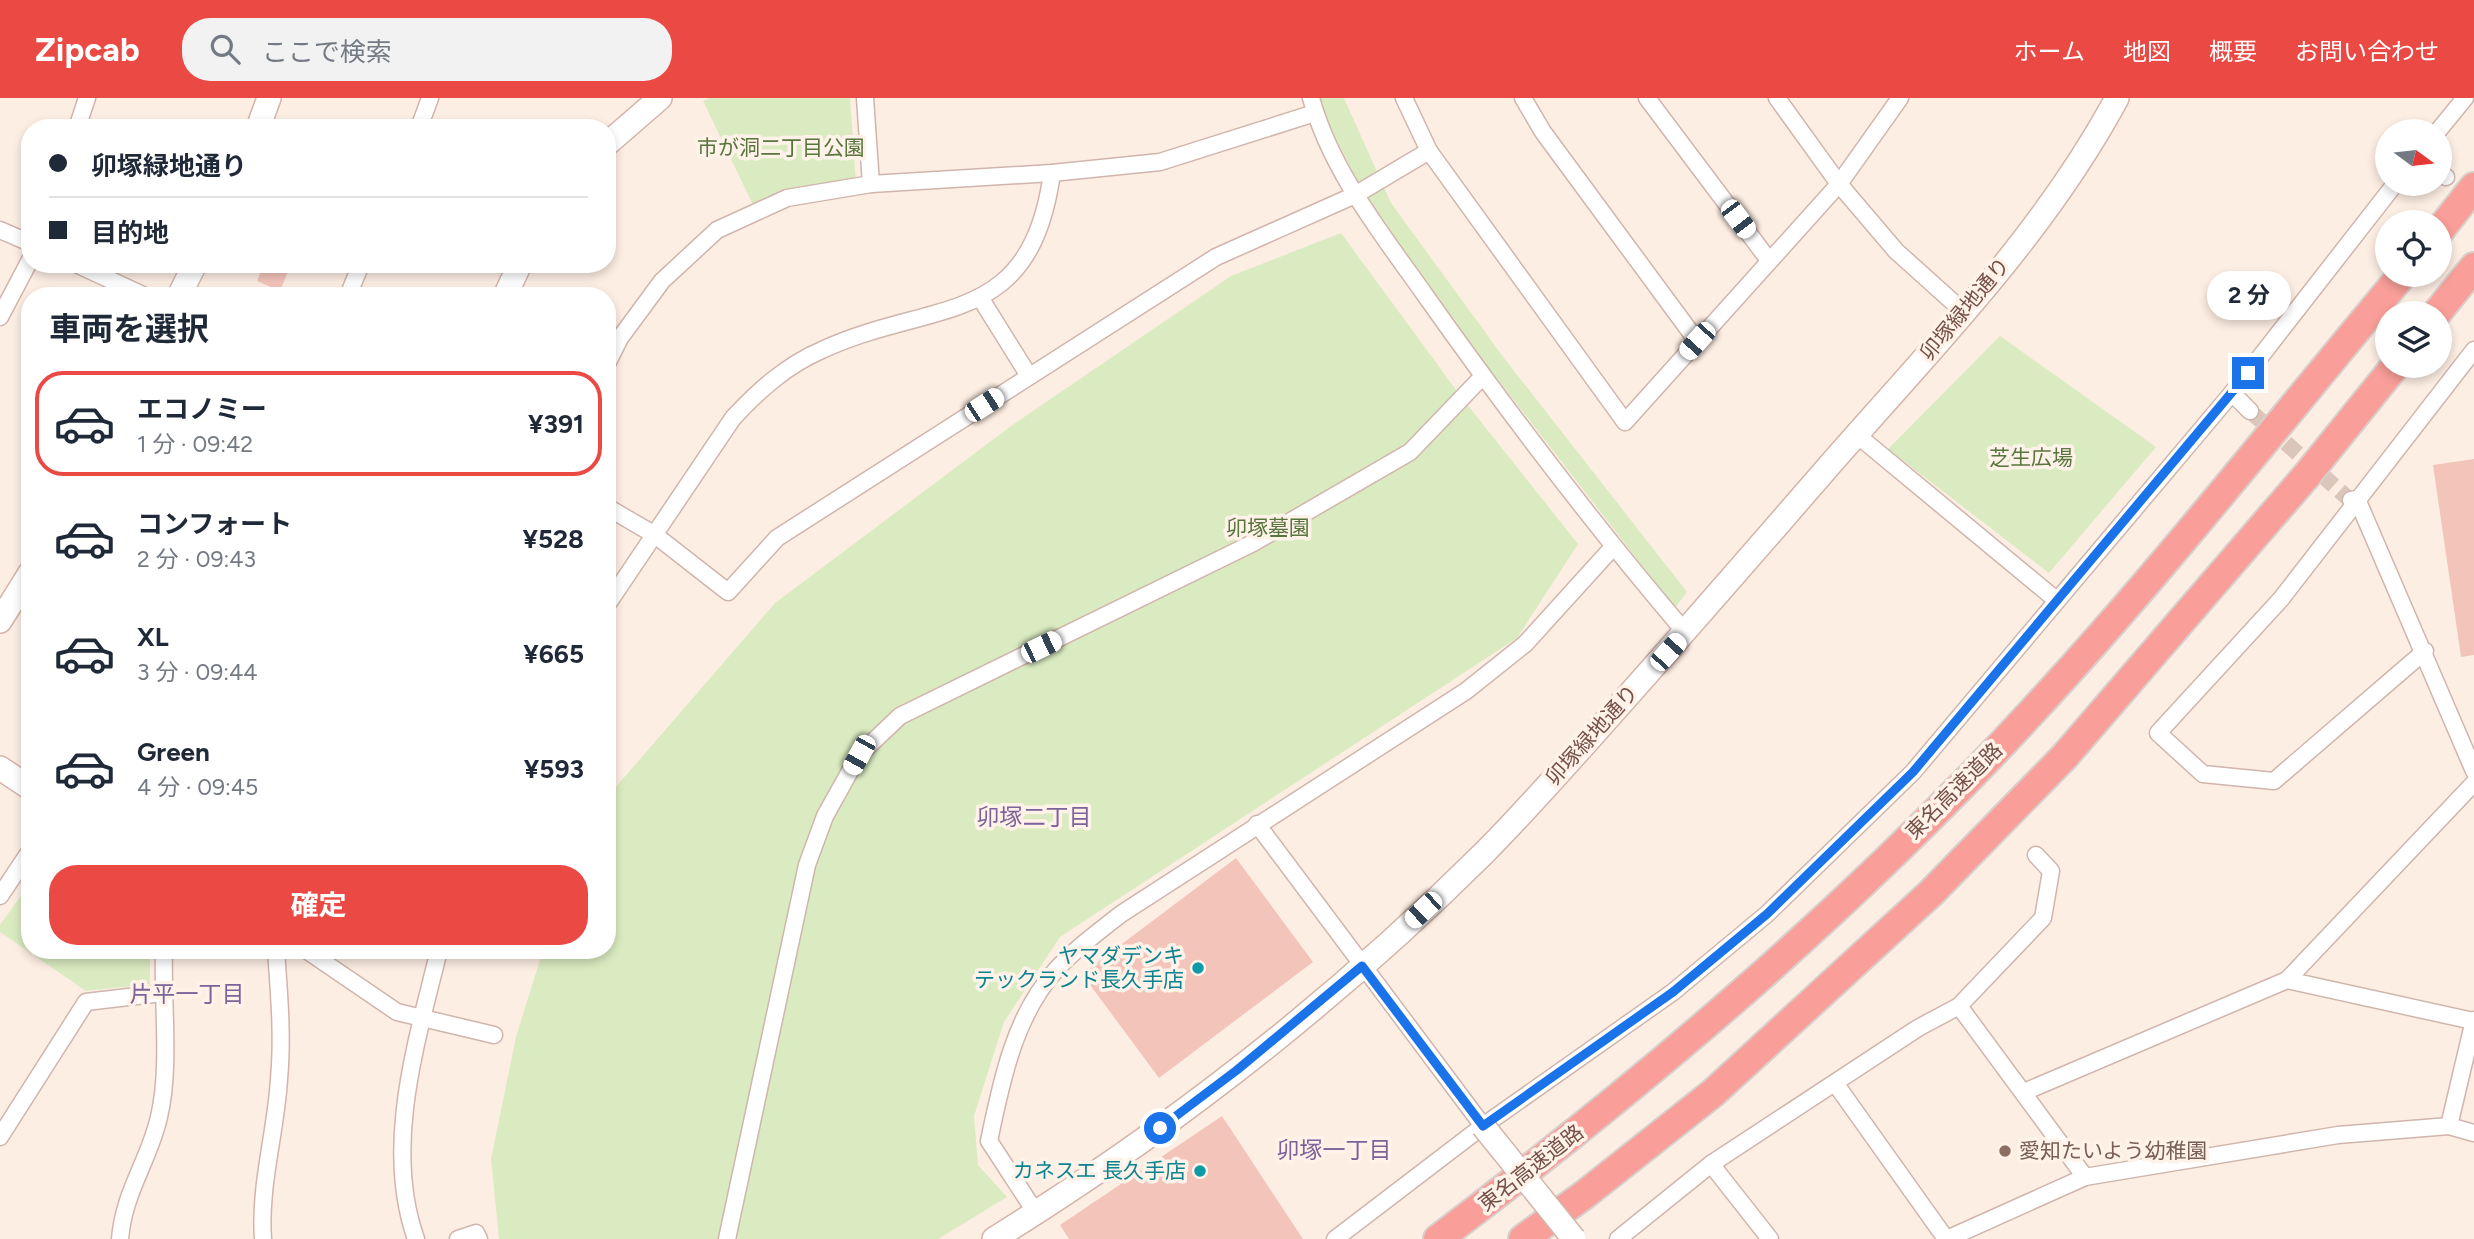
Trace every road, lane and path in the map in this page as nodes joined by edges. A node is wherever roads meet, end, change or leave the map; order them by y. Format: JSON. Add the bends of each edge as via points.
{"nodes":[{"id":1,"x":87,"y":98,"type":"edge"},
{"id":2,"x":269,"y":98,"type":"edge"},
{"id":3,"x":430,"y":98,"type":"edge"},
{"id":4,"x":660,"y":98,"type":"edge"},
{"id":5,"x":866,"y":98,"type":"edge"},
{"id":6,"x":1404,"y":98,"type":"edge"},
{"id":7,"x":1523,"y":98,"type":"edge"},
{"id":8,"x":1647,"y":98,"type":"edge"},
{"id":9,"x":1777,"y":98,"type":"edge"},
{"id":10,"x":1900,"y":98,"type":"edge"},
{"id":11,"x":2117,"y":98,"type":"edge"},
{"id":12,"x":2465,"y":98,"type":"edge"},
{"id":13,"x":1313,"y":106,"type":"edge"},
{"id":14,"x":80,"y":119,"type":"edge"},
{"id":15,"x":261,"y":119,"type":"edge"},
{"id":16,"x":422,"y":119,"type":"edge"},
{"id":17,"x":2448,"y":119,"type":"edge"},
{"id":18,"x":616,"y":136,"type":"edge"},
{"id":19,"x":1429,"y":152,"type":"junction"},
{"id":20,"x":1052,"y":173,"type":"junction"},
{"id":21,"x":871,"y":184,"type":"junction"},
{"id":22,"x":1839,"y":184,"type":"junction"},
{"id":23,"x":2474,"y":187,"type":"edge"},
{"id":24,"x":1355,"y":195,"type":"junction"},
{"id":25,"x":2386,"y":196,"type":"edge"},
{"id":26,"x":2452,"y":215,"type":"edge"},
{"id":27,"x":0,"y":230,"type":"edge"},
{"id":28,"x":21,"y":239,"type":"edge"},
{"id":29,"x":1768,"y":259,"type":"junction"},
{"id":30,"x":2474,"y":267,"type":"edge"},
{"id":31,"x":23,"y":273,"type":"edge"},
{"id":32,"x":95,"y":273,"type":"edge"},
{"id":33,"x":126,"y":287,"type":"edge"},
{"id":34,"x":2392,"y":287,"type":"edge"},
{"id":35,"x":981,"y":299,"type":"junction"},
{"id":36,"x":2447,"y":301,"type":"edge"},
{"id":37,"x":1965,"y":313,"type":"junction"},
{"id":38,"x":0,"y":317,"type":"edge"},
{"id":39,"x":1697,"y":341,"type":"junction"},
{"id":40,"x":616,"y":346,"type":"edge"},
{"id":41,"x":2474,"y":350,"type":"edge"},
{"id":42,"x":1029,"y":376,"type":"junction"},
{"id":43,"x":1483,"y":376,"type":"junction"},
{"id":44,"x":2385,"y":378,"type":"edge"},
{"id":45,"x":2232,"y":393,"type":"junction"},
{"id":46,"x":2250,"y":411,"type":"tunnel mouth"},
{"id":47,"x":1857,"y":435,"type":"junction"},
{"id":48,"x":2354,"y":500,"type":"junction"},
{"id":49,"x":616,"y":513,"type":"edge"},
{"id":50,"x":654,"y":535,"type":"junction"},
{"id":51,"x":1614,"y":547,"type":"junction"},
{"id":52,"x":21,"y":587,"type":"edge"},
{"id":53,"x":616,"y":592,"type":"edge"},
{"id":54,"x":2055,"y":599,"type":"junction"},
{"id":55,"x":0,"y":621,"type":"edge"},
{"id":56,"x":1685,"y":632,"type":"junction"},
{"id":57,"x":2426,"y":651,"type":"junction"},
{"id":58,"x":0,"y":768,"type":"edge"},
{"id":59,"x":2474,"y":771,"type":"edge"},
{"id":60,"x":21,"y":782,"type":"edge"},
{"id":61,"x":2474,"y":783,"type":"edge"},
{"id":62,"x":1257,"y":824,"type":"junction"},
{"id":63,"x":2036,"y":855,"type":"dead end"},
{"id":64,"x":21,"y":864,"type":"edge"},
{"id":65,"x":0,"y":896,"type":"edge"},
{"id":66,"x":164,"y":959,"type":"edge"},
{"id":67,"x":277,"y":959,"type":"edge"},
{"id":68,"x":319,"y":959,"type":"edge"},
{"id":69,"x":437,"y":959,"type":"edge"},
{"id":70,"x":1362,"y":966,"type":"junction"},
{"id":71,"x":2287,"y":980,"type":"junction"},
{"id":72,"x":162,"y":993,"type":"junction"},
{"id":73,"x":1959,"y":1006,"type":"junction"},
{"id":74,"x":422,"y":1020,"type":"junction"},
{"id":75,"x":2473,"y":1020,"type":"edge"},
{"id":76,"x":495,"y":1035,"type":"dead end"},
{"id":77,"x":1835,"y":1083,"type":"junction"},
{"id":78,"x":2024,"y":1093,"type":"junction"},
{"id":79,"x":1483,"y":1126,"type":"junction"},
{"id":80,"x":2449,"y":1126,"type":"junction"},
{"id":81,"x":2474,"y":1133,"type":"edge"},
{"id":82,"x":0,"y":1137,"type":"edge"},
{"id":83,"x":1711,"y":1164,"type":"junction"},
{"id":84,"x":2085,"y":1177,"type":"junction"},
{"id":85,"x":1036,"y":1213,"type":"junction"},
{"id":86,"x":120,"y":1239,"type":"edge"},
{"id":87,"x":263,"y":1239,"type":"edge"},
{"id":88,"x":416,"y":1239,"type":"edge"},
{"id":89,"x":458,"y":1239,"type":"edge"},
{"id":90,"x":480,"y":1239,"type":"edge"},
{"id":91,"x":727,"y":1239,"type":"edge"},
{"id":92,"x":994,"y":1239,"type":"edge"},
{"id":93,"x":1335,"y":1239,"type":"edge"},
{"id":94,"x":1438,"y":1239,"type":"edge"},
{"id":95,"x":1523,"y":1239,"type":"edge"},
{"id":96,"x":1574,"y":1239,"type":"edge"},
{"id":97,"x":1618,"y":1239,"type":"edge"},
{"id":98,"x":1770,"y":1239,"type":"edge"},
{"id":99,"x":1946,"y":1239,"type":"edge"}],
"edges":[{"from":1,"to":14,"type":"street"},
{"from":2,"to":15,"type":"street"},
{"from":3,"to":16,"type":"street"},
{"from":4,"to":18,"type":"street"},
{"from":5,"to":21,"type":"street"},
{"from":6,"to":19,"type":"street"},
{"from":7,"to":39,"type":"street","via":[[1543,132]]},
{"from":8,"to":29,"type":"street"},
{"from":9,"to":22,"type":"street"},
{"from":10,"to":22,"type":"street"},
{"from":11,"to":37,"type":"street","name":"卯塚緑地通り","via":[[2049,205]]},
{"from":12,"to":17,"type":"street"},
{"from":13,"to":20,"type":"street","via":[[1160,162]]},
{"from":13,"to":24,"type":"street"},
{"from":19,"to":24,"type":"street"},
{"from":19,"to":39,"type":"street","via":[[1625,422]]},
{"from":20,"to":21,"type":"street"},
{"from":20,"to":35,"type":"street","via":[[1037,236],[1020,264]]},
{"from":21,"to":40,"type":"street","via":[[787,198],[717,230],[662,281]]},
{"from":22,"to":29,"type":"street"},
{"from":22,"to":37,"type":"street","via":[[1896,251]]},
{"from":23,"to":26,"type":"highway"},
{"from":24,"to":42,"type":"street","via":[[1216,257]]},
{"from":24,"to":43,"type":"street"},
{"from":25,"to":45,"type":"street"},
{"from":27,"to":28,"type":"street"},
{"from":29,"to":39,"type":"street"},
{"from":30,"to":36,"type":"highway"},
{"from":31,"to":38,"type":"street"},
{"from":32,"to":33,"type":"street"},
{"from":34,"to":94,"type":"highway","name":"東名高速道路","via":[[2029,715],[1884,862],[1677,1050],[1564,1144]]},
{"from":35,"to":42,"type":"street"},
{"from":35,"to":50,"type":"street","via":[[846,341],[787,369],[733,418]]},
{"from":37,"to":47,"type":"street","name":"卯塚緑地通り"},
{"from":41,"to":48,"type":"street"},
{"from":42,"to":50,"type":"street","via":[[777,538],[728,592]]},
{"from":43,"to":51,"type":"street"},
{"from":43,"to":91,"type":"street","via":[[1410,452],[1253,543],[900,716],[859,755],[825,816],[807,865]]},
{"from":44,"to":95,"type":"highway","via":[[2065,756],[1941,883],[1713,1093]]},
{"from":45,"to":46,"type":"street"},
{"from":45,"to":54,"type":"street"},
{"from":47,"to":54,"type":"street"},
{"from":47,"to":56,"type":"street","name":"卯塚緑地通り"},
{"from":48,"to":57,"type":"street"},
{"from":48,"to":57,"type":"street","via":[[2281,599],[2158,733],[2203,774],[2274,782]]},
{"from":49,"to":50,"type":"street"},
{"from":50,"to":53,"type":"street"},
{"from":51,"to":56,"type":"street"},
{"from":51,"to":62,"type":"street","via":[[1525,644],[1466,691]]},
{"from":52,"to":55,"type":"street"},
{"from":54,"to":79,"type":"street","via":[[1913,772],[1767,914],[1631,1023]]},
{"from":56,"to":70,"type":"street","name":"卯塚緑地通り","via":[[1484,853]]},
{"from":57,"to":59,"type":"street"},
{"from":58,"to":60,"type":"street"},
{"from":61,"to":71,"type":"street"},
{"from":62,"to":70,"type":"street"},
{"from":62,"to":85,"type":"street","via":[[1086,941],[1054,972],[1029,1013],[1004,1072],[989,1141]]},
{"from":63,"to":73,"type":"street","via":[[2051,871],[2043,918]]},
{"from":64,"to":65,"type":"street"},
{"from":66,"to":72,"type":"street"},
{"from":67,"to":87,"type":"street","via":[[279,1079],[264,1193]]},
{"from":68,"to":74,"type":"street","via":[[382,1004]]},
{"from":69,"to":74,"type":"street"},
{"from":70,"to":79,"type":"street"},
{"from":70,"to":85,"type":"street","name":"卯塚緑地通り","via":[[1237,1070]]},
{"from":71,"to":75,"type":"street"},
{"from":71,"to":78,"type":"street"},
{"from":72,"to":82,"type":"street","via":[[86,1002]]},
{"from":72,"to":86,"type":"street","via":[[164,1092],[159,1119],[129,1191]]},
{"from":73,"to":77,"type":"street"},
{"from":73,"to":78,"type":"street"},
{"from":74,"to":76,"type":"street"},
{"from":74,"to":88,"type":"street","via":[[404,1108],[404,1185]]},
{"from":75,"to":80,"type":"street"},
{"from":77,"to":83,"type":"street"},
{"from":77,"to":99,"type":"street"},
{"from":78,"to":84,"type":"street"},
{"from":79,"to":93,"type":"street"},
{"from":79,"to":96,"type":"street","bridge":true},
{"from":80,"to":81,"type":"street"},
{"from":80,"to":84,"type":"street","via":[[2338,1135]]},
{"from":83,"to":97,"type":"street"},
{"from":83,"to":98,"type":"street"},
{"from":84,"to":99,"type":"street"},
{"from":85,"to":92,"type":"street","name":"卯塚緑地通り"},
{"from":89,"to":90,"type":"street","via":[[476,1233]]}]}
